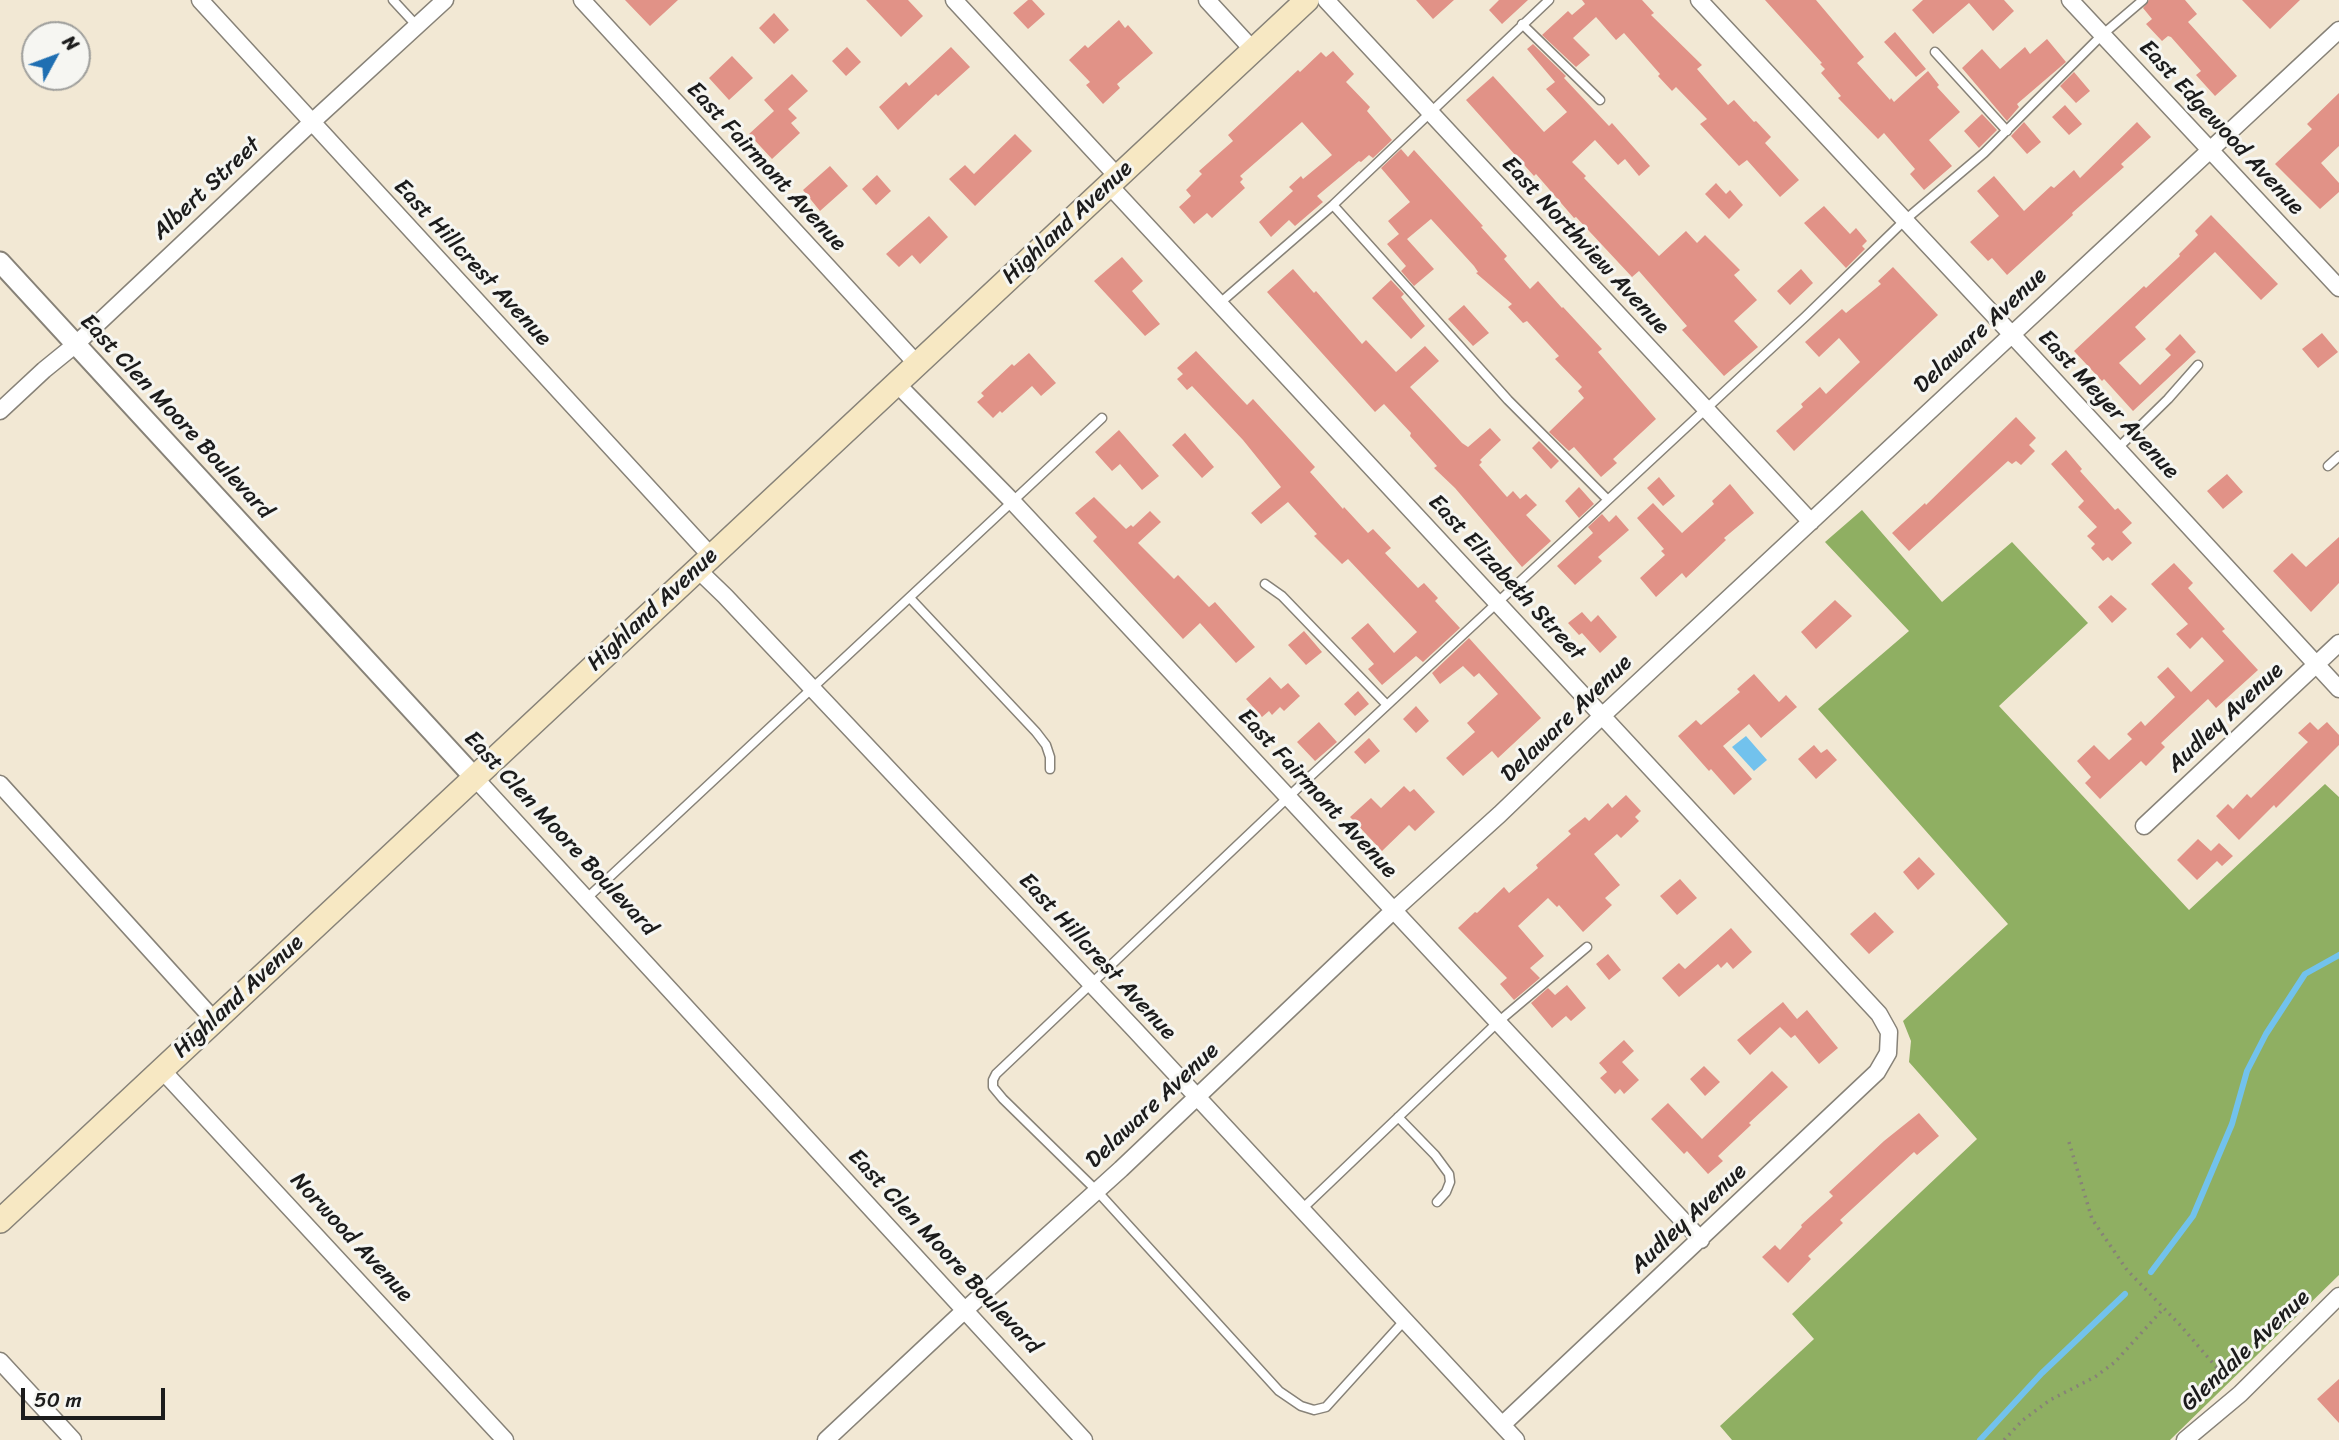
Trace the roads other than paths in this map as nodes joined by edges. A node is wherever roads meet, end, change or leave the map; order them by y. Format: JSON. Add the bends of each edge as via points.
{"nodes":[{"id":1,"x":200,"y":0,"type":"edge"},
{"id":2,"x":393,"y":0,"type":"edge"},
{"id":3,"x":445,"y":0,"type":"edge"},
{"id":4,"x":582,"y":0,"type":"edge"},
{"id":5,"x":954,"y":0,"type":"edge"},
{"id":6,"x":1207,"y":0,"type":"edge"},
{"id":7,"x":1307,"y":0,"type":"edge"},
{"id":8,"x":1326,"y":0,"type":"edge"},
{"id":9,"x":1549,"y":0,"type":"edge"},
{"id":10,"x":1699,"y":0,"type":"edge"},
{"id":11,"x":2070,"y":0,"type":"edge"},
{"id":12,"x":2143,"y":0,"type":"edge"},
{"id":13,"x":1522,"y":24,"type":"junction"},
{"id":14,"x":417,"y":26,"type":"junction"},
{"id":15,"x":2339,"y":30,"type":"edge"},
{"id":16,"x":2102,"y":35,"type":"junction"},
{"id":17,"x":1253,"y":50,"type":"junction"},
{"id":18,"x":1935,"y":52,"type":"dead end"},
{"id":19,"x":1600,"y":100,"type":"dead end"},
{"id":20,"x":1430,"y":112,"type":"junction"},
{"id":21,"x":312,"y":122,"type":"junction"},
{"id":22,"x":2007,"y":131,"type":"junction"},
{"id":23,"x":2211,"y":149,"type":"junction"},
{"id":24,"x":1113,"y":181,"type":"junction"},
{"id":25,"x":1333,"y":205,"type":"junction"},
{"id":26,"x":1905,"y":220,"type":"junction"},
{"id":27,"x":0,"y":262,"type":"edge"},
{"id":28,"x":2339,"y":288,"type":"edge"},
{"id":29,"x":1220,"y":303,"type":"junction"},
{"id":30,"x":2011,"y":334,"type":"junction"},
{"id":31,"x":76,"y":344,"type":"junction"},
{"id":32,"x":917,"y":364,"type":"junction"},
{"id":33,"x":2198,"y":365,"type":"dead end"},
{"id":34,"x":896,"y":383,"type":"junction"},
{"id":35,"x":1707,"y":408,"type":"junction"},
{"id":36,"x":0,"y":411,"type":"edge"},
{"id":37,"x":1102,"y":418,"type":"dead end"},
{"id":38,"x":2117,"y":449,"type":"junction"},
{"id":39,"x":2339,"y":456,"type":"edge"},
{"id":40,"x":2328,"y":466,"type":"dead end"},
{"id":41,"x":1607,"y":499,"type":"junction"},
{"id":42,"x":1012,"y":501,"type":"junction"},
{"id":43,"x":1811,"y":522,"type":"junction"},
{"id":44,"x":704,"y":563,"type":"junction"},
{"id":45,"x":1265,"y":584,"type":"dead end"},
{"id":46,"x":909,"y":598,"type":"junction"},
{"id":47,"x":1498,"y":602,"type":"junction"},
{"id":48,"x":2339,"y":643,"type":"edge"},
{"id":49,"x":2316,"y":664,"type":"junction"},
{"id":50,"x":812,"y":690,"type":"junction"},
{"id":51,"x":2339,"y":690,"type":"edge"},
{"id":52,"x":1387,"y":705,"type":"junction"},
{"id":53,"x":1602,"y":716,"type":"junction"},
{"id":54,"x":1050,"y":769,"type":"dead end"},
{"id":55,"x":474,"y":777,"type":"junction"},
{"id":56,"x":0,"y":784,"type":"edge"},
{"id":57,"x":1289,"y":797,"type":"junction"},
{"id":58,"x":2144,"y":826,"type":"dead end"},
{"id":59,"x":586,"y":899,"type":"junction"},
{"id":60,"x":1395,"y":909,"type":"junction"},
{"id":61,"x":1587,"y":947,"type":"dead end"},
{"id":62,"x":1091,"y":985,"type":"junction"},
{"id":63,"x":214,"y":1020,"type":"junction"},
{"id":64,"x":1499,"y":1021,"type":"junction"},
{"id":65,"x":1890,"y":1037,"type":"joint"},
{"id":66,"x":162,"y":1069,"type":"junction"},
{"id":67,"x":1196,"y":1096,"type":"junction"},
{"id":68,"x":1398,"y":1117,"type":"junction"},
{"id":69,"x":1097,"y":1191,"type":"junction"},
{"id":70,"x":1437,"y":1202,"type":"dead end"},
{"id":71,"x":1301,"y":1210,"type":"junction"},
{"id":72,"x":0,"y":1221,"type":"edge"},
{"id":73,"x":1701,"y":1240,"type":"junction"},
{"id":74,"x":2339,"y":1296,"type":"edge"},
{"id":75,"x":965,"y":1310,"type":"junction"},
{"id":76,"x":1404,"y":1321,"type":"junction"},
{"id":77,"x":0,"y":1360,"type":"edge"},
{"id":78,"x":1502,"y":1425,"type":"junction"},
{"id":79,"x":73,"y":1440,"type":"edge"},
{"id":80,"x":505,"y":1440,"type":"edge"},
{"id":81,"x":827,"y":1440,"type":"edge"},
{"id":82,"x":1084,"y":1440,"type":"edge"},
{"id":83,"x":1516,"y":1440,"type":"edge"},
{"id":84,"x":2185,"y":1440,"type":"edge"}],
"edges":[{"from":1,"to":21,"type":"street","name":"East Hillcrest Avenue"},
{"from":2,"to":14,"type":"lane"},
{"from":3,"to":14,"type":"street","name":"Albert Street"},
{"from":4,"to":32,"type":"street","name":"East Fairmont Avenue"},
{"from":5,"to":24,"type":"street","name":"East Elizabeth Street"},
{"from":6,"to":17,"type":"street"},
{"from":7,"to":17,"type":"main road","name":"Highland Avenue"},
{"from":8,"to":20,"type":"street","name":"East Northview Avenue"},
{"from":9,"to":13,"type":"lane"},
{"from":10,"to":26,"type":"street","name":"East Meyer Avenue"},
{"from":11,"to":16,"type":"street","name":"East Edgewood Avenue"},
{"from":12,"to":16,"type":"lane"},
{"from":13,"to":19,"type":"lane"},
{"from":13,"to":20,"type":"lane"},
{"from":14,"to":21,"type":"street","name":"Albert Street"},
{"from":15,"to":23,"type":"street","name":"Delaware Avenue"},
{"from":16,"to":22,"type":"lane"},
{"from":16,"to":23,"type":"street","name":"East Edgewood Avenue"},
{"from":17,"to":24,"type":"main road","name":"Highland Avenue"},
{"from":18,"to":22,"type":"lane"},
{"from":20,"to":25,"type":"lane"},
{"from":20,"to":35,"type":"street","name":"East Northview Avenue"},
{"from":21,"to":31,"type":"street","name":"Albert Street"},
{"from":21,"to":44,"type":"street","name":"East Hillcrest Avenue"},
{"from":22,"to":26,"type":"lane"},
{"from":23,"to":28,"type":"street","name":"East Edgewood Avenue"},
{"from":23,"to":30,"type":"street","name":"Delaware Avenue"},
{"from":24,"to":29,"type":"street","name":"East Elizabeth Street"},
{"from":24,"to":32,"type":"main road","name":"Highland Avenue"},
{"from":25,"to":29,"type":"lane"},
{"from":25,"to":41,"type":"lane","via":[[1508,400]]},
{"from":26,"to":30,"type":"street","name":"East Meyer Avenue"},
{"from":26,"to":35,"type":"lane"},
{"from":27,"to":31,"type":"street","name":"East Clen Moore Boulevard"},
{"from":29,"to":47,"type":"street","name":"East Elizabeth Street"},
{"from":30,"to":38,"type":"street","name":"East Meyer Avenue"},
{"from":30,"to":43,"type":"street","name":"Delaware Avenue"},
{"from":31,"to":36,"type":"street","name":"Albert Street"},
{"from":31,"to":55,"type":"street","name":"East Clen Moore Boulevard"},
{"from":32,"to":34,"type":"main road","name":"Highland Avenue"},
{"from":33,"to":38,"type":"lane"},
{"from":34,"to":42,"type":"street","name":"East Fairmont Avenue"},
{"from":34,"to":44,"type":"main road","name":"Highland Avenue"},
{"from":35,"to":41,"type":"lane"},
{"from":35,"to":43,"type":"street","name":"East Northview Avenue"},
{"from":37,"to":42,"type":"lane"},
{"from":38,"to":49,"type":"street","name":"East Meyer Avenue"},
{"from":39,"to":40,"type":"lane"},
{"from":41,"to":47,"type":"lane"},
{"from":42,"to":46,"type":"lane"},
{"from":42,"to":57,"type":"street","name":"East Fairmont Avenue"},
{"from":43,"to":53,"type":"street","name":"Delaware Avenue"},
{"from":44,"to":50,"type":"street","name":"East Hillcrest Avenue","via":[[725,596]]},
{"from":44,"to":55,"type":"main road","name":"Highland Avenue"},
{"from":45,"to":52,"type":"lane"},
{"from":46,"to":50,"type":"lane"},
{"from":46,"to":54,"type":"lane","via":[[1036,732],[1046,746]]},
{"from":47,"to":52,"type":"lane"},
{"from":47,"to":53,"type":"street","name":"East Elizabeth Street"},
{"from":48,"to":49,"type":"street","name":"Audley Avenue"},
{"from":49,"to":51,"type":"street","name":"East Meyer Avenue"},
{"from":49,"to":58,"type":"street","name":"Audley Avenue"},
{"from":50,"to":59,"type":"lane"},
{"from":50,"to":62,"type":"street","name":"East Hillcrest Avenue"},
{"from":52,"to":57,"type":"lane"},
{"from":53,"to":60,"type":"street","name":"Delaware Avenue"},
{"from":53,"to":65,"type":"street","name":"East Elizabeth Street","via":[[1879,1014]]},
{"from":55,"to":59,"type":"street","name":"East Clen Moore Boulevard"},
{"from":55,"to":63,"type":"main road","name":"Highland Avenue"},
{"from":56,"to":63,"type":"street"},
{"from":57,"to":60,"type":"street","name":"East Fairmont Avenue"},
{"from":57,"to":62,"type":"lane"},
{"from":59,"to":75,"type":"street","name":"East Clen Moore Boulevard"},
{"from":60,"to":64,"type":"street","name":"East Fairmont Avenue"},
{"from":60,"to":67,"type":"street","name":"Delaware Avenue"},
{"from":61,"to":64,"type":"lane"},
{"from":62,"to":67,"type":"street","name":"East Hillcrest Avenue"},
{"from":62,"to":69,"type":"lane","via":[[1006,1063],[993,1087]]},
{"from":63,"to":66,"type":"main road","name":"Highland Avenue"},
{"from":64,"to":68,"type":"lane"},
{"from":64,"to":73,"type":"street","name":"East Fairmont Avenue"},
{"from":65,"to":73,"type":"street","name":"Audley Avenue","via":[[1888,1053],[1877,1072]]},
{"from":66,"to":72,"type":"main road","name":"Highland Avenue"},
{"from":66,"to":80,"type":"street","name":"Norwood Avenue"},
{"from":67,"to":69,"type":"street","name":"Delaware Avenue"},
{"from":67,"to":71,"type":"street","name":"East Hillcrest Avenue"},
{"from":68,"to":70,"type":"lane","via":[[1449,1174],[1447,1192]]},
{"from":68,"to":71,"type":"lane"},
{"from":69,"to":75,"type":"street","name":"Delaware Avenue"},
{"from":69,"to":76,"type":"lane","via":[[1279,1391],[1301,1406],[1326,1407]]},
{"from":71,"to":76,"type":"street","name":"East Hillcrest Avenue"},
{"from":73,"to":78,"type":"street","name":"Audley Avenue"},
{"from":74,"to":84,"type":"street","name":"Glendale Avenue","via":[[2240,1394]]},
{"from":75,"to":81,"type":"street","name":"Delaware Avenue"},
{"from":75,"to":82,"type":"street","name":"East Clen Moore Boulevard"},
{"from":76,"to":78,"type":"street","name":"East Hillcrest Avenue"},
{"from":77,"to":79,"type":"street"},
{"from":78,"to":83,"type":"street","name":"East Hillcrest Avenue"}]}
